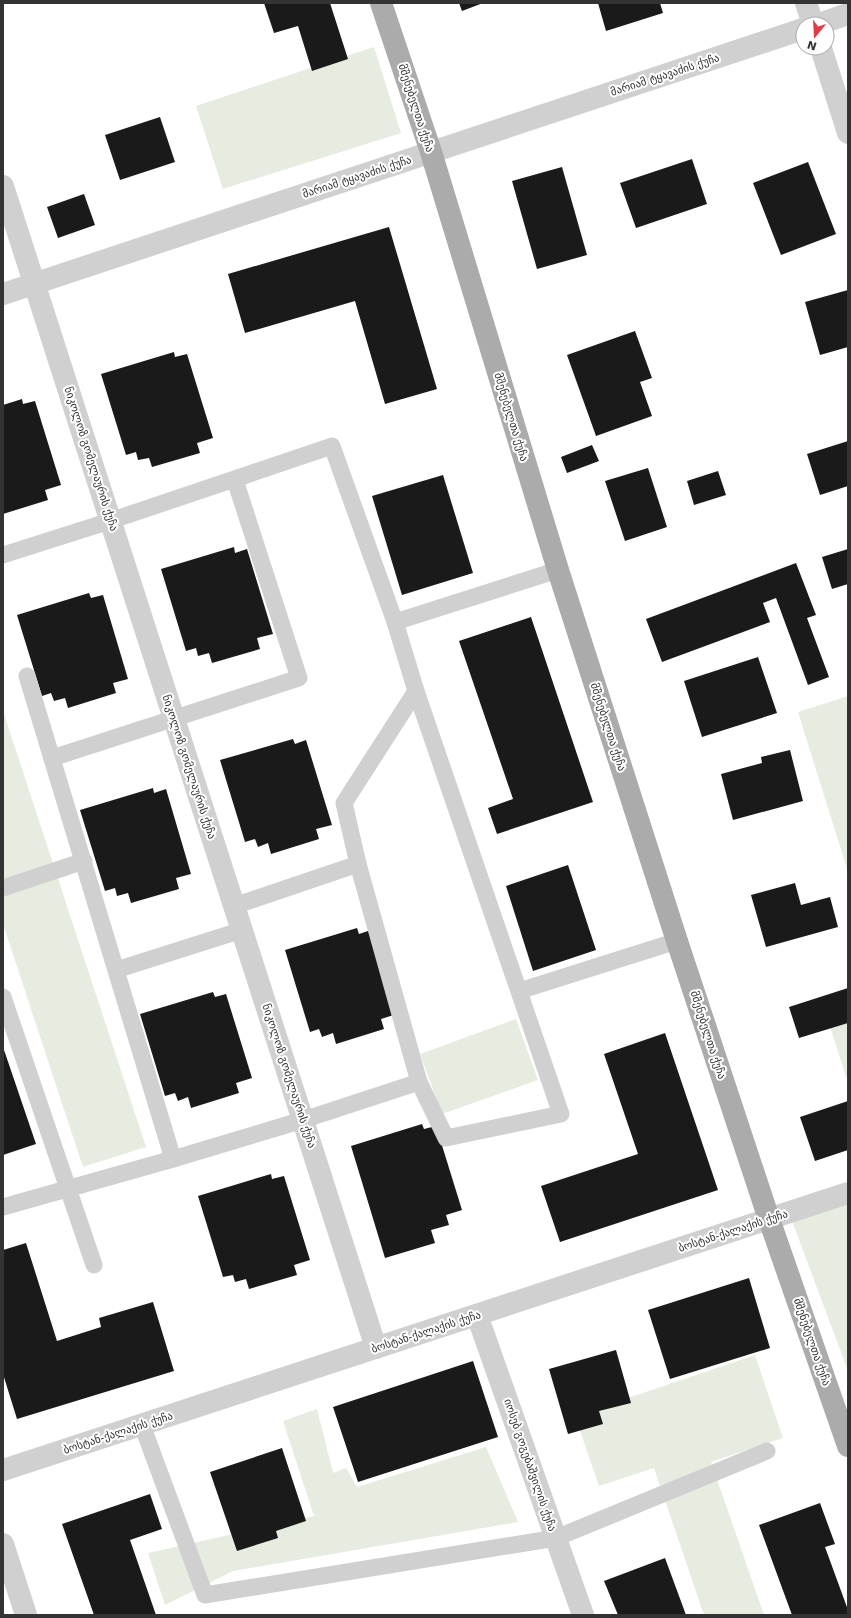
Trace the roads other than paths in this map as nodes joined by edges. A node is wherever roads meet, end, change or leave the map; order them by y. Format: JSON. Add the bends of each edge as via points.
{"nodes":[{"id":1,"x":381,"y":3,"type":"edge"},
{"id":2,"x":806,"y":3,"type":"edge"},
{"id":3,"x":848,"y":14,"type":"edge"},
{"id":4,"x":810,"y":16,"type":"edge"},
{"id":5,"x":835,"y":18,"type":"edge"},
{"id":6,"x":795,"y":32,"type":"edge"},
{"id":7,"x":824,"y":56,"type":"edge"},
{"id":8,"x":848,"y":132,"type":"edge"},
{"id":9,"x":431,"y":152,"type":"junction"},
{"id":10,"x":3,"y":186,"type":"edge"},
{"id":11,"x":35,"y":283,"type":"junction"},
{"id":12,"x":3,"y":294,"type":"edge"},
{"id":13,"x":235,"y":480,"type":"junction"},
{"id":14,"x":110,"y":521,"type":"junction"},
{"id":15,"x":3,"y":555,"type":"edge"},
{"id":16,"x":558,"y":570,"type":"junction"},
{"id":17,"x":395,"y":622,"type":"junction"},
{"id":18,"x":28,"y":676,"type":"dead end"},
{"id":19,"x":416,"y":691,"type":"junction"},
{"id":20,"x":174,"y":719,"type":"junction"},
{"id":21,"x":52,"y":758,"type":"junction"},
{"id":22,"x":84,"y":861,"type":"junction"},
{"id":23,"x":358,"y":864,"type":"junction"},
{"id":24,"x":3,"y":888,"type":"edge"},
{"id":25,"x":234,"y":906,"type":"junction"},
{"id":26,"x":242,"y":930,"type":"junction"},
{"id":27,"x":677,"y":941,"type":"junction"},
{"id":28,"x":116,"y":970,"type":"junction"},
{"id":29,"x":519,"y":991,"type":"junction"},
{"id":30,"x":4,"y":1004,"type":"edge"},
{"id":31,"x":419,"y":1082,"type":"junction"},
{"id":32,"x":303,"y":1120,"type":"junction"},
{"id":33,"x":173,"y":1159,"type":"junction"},
{"id":34,"x":68,"y":1188,"type":"junction"},
{"id":35,"x":848,"y":1193,"type":"edge"},
{"id":36,"x":3,"y":1207,"type":"edge"},
{"id":37,"x":769,"y":1219,"type":"junction"},
{"id":38,"x":94,"y":1265,"type":"dead end"},
{"id":39,"x":477,"y":1315,"type":"junction"},
{"id":40,"x":376,"y":1348,"type":"junction"},
{"id":41,"x":142,"y":1424,"type":"junction"},
{"id":42,"x":848,"y":1446,"type":"edge"},
{"id":43,"x":767,"y":1451,"type":"dead end"},
{"id":44,"x":3,"y":1470,"type":"edge"},
{"id":45,"x":556,"y":1538,"type":"junction"},
{"id":46,"x":3,"y":1544,"type":"edge"},
{"id":47,"x":26,"y":1615,"type":"edge"},
{"id":48,"x":582,"y":1615,"type":"edge"}],
"edges":[{"from":1,"to":9,"type":"main road","name":"მშენებელთა ქუჩა"},
{"from":2,"to":4,"type":"street"},
{"from":3,"to":5,"type":"street"},
{"from":6,"to":9,"type":"street","name":"მარიამ ტყავაძის ქუჩა"},
{"from":7,"to":8,"type":"street"},
{"from":9,"to":11,"type":"street","name":"მარიამ ტყავაძის ქუჩა"},
{"from":9,"to":16,"type":"main road","name":"მშენებელთა ქუჩა"},
{"from":10,"to":11,"type":"street","name":"ნიკოლოზ გომელაურის ქუჩა"},
{"from":11,"to":12,"type":"street","name":"მარიამ ტყავაძის ქუჩა"},
{"from":11,"to":14,"type":"street","name":"ნიკოლოზ გომელაურის ქუჩა"},
{"from":13,"to":14,"type":"lane"},
{"from":13,"to":17,"type":"lane","via":[[332,446]]},
{"from":13,"to":20,"type":"lane","via":[[299,678]]},
{"from":14,"to":15,"type":"lane"},
{"from":14,"to":20,"type":"street","name":"ნიკოლოზ გომელაურის ქუჩა"},
{"from":16,"to":17,"type":"lane"},
{"from":16,"to":27,"type":"main road","name":"მშენებელთა ქუჩა"},
{"from":17,"to":19,"type":"lane"},
{"from":18,"to":21,"type":"lane"},
{"from":19,"to":23,"type":"lane","via":[[344,803]]},
{"from":19,"to":29,"type":"lane"},
{"from":20,"to":21,"type":"lane"},
{"from":20,"to":25,"type":"street","name":"ნიკოლოზ გომელაურის ქუჩა"},
{"from":21,"to":22,"type":"lane"},
{"from":22,"to":24,"type":"lane"},
{"from":22,"to":28,"type":"lane"},
{"from":23,"to":25,"type":"lane"},
{"from":23,"to":31,"type":"lane"},
{"from":25,"to":26,"type":"street","name":"ნიკოლოზ გომელაურის ქუჩა"},
{"from":26,"to":28,"type":"lane"},
{"from":26,"to":32,"type":"street","name":"ნიკოლოზ გომელაურის ქუჩა"},
{"from":27,"to":29,"type":"lane"},
{"from":27,"to":37,"type":"main road","name":"მშენებელთა ქუჩა"},
{"from":28,"to":33,"type":"lane"},
{"from":29,"to":31,"type":"lane","via":[[561,1114],[446,1138]]},
{"from":30,"to":34,"type":"lane"},
{"from":31,"to":32,"type":"lane"},
{"from":32,"to":33,"type":"lane"},
{"from":32,"to":40,"type":"street","name":"ნიკოლოზ გომელაურის ქუჩა"},
{"from":33,"to":34,"type":"lane"},
{"from":34,"to":36,"type":"lane"},
{"from":34,"to":38,"type":"lane"},
{"from":35,"to":37,"type":"street","name":"ბოსტან-ქალაქის ქუჩა"},
{"from":37,"to":39,"type":"street","name":"ბოსტან-ქალაქის ქუჩა"},
{"from":37,"to":42,"type":"main road","name":"მშენებელთა ქუჩა"},
{"from":39,"to":40,"type":"street","name":"ბოსტან-ქალაქის ქუჩა"},
{"from":39,"to":45,"type":"street","name":"იოსებ გოგებაშვილის ქუჩა"},
{"from":40,"to":41,"type":"street","name":"ბოსტან-ქალაქის ქუჩა"},
{"from":41,"to":44,"type":"street","name":"ბოსტან-ქალაქის ქუჩა"},
{"from":41,"to":45,"type":"lane","via":[[205,1595]]},
{"from":43,"to":45,"type":"lane"},
{"from":45,"to":48,"type":"street","name":"იოსებ გოგებაშვილის ქუჩა"},
{"from":46,"to":47,"type":"street"}]}
